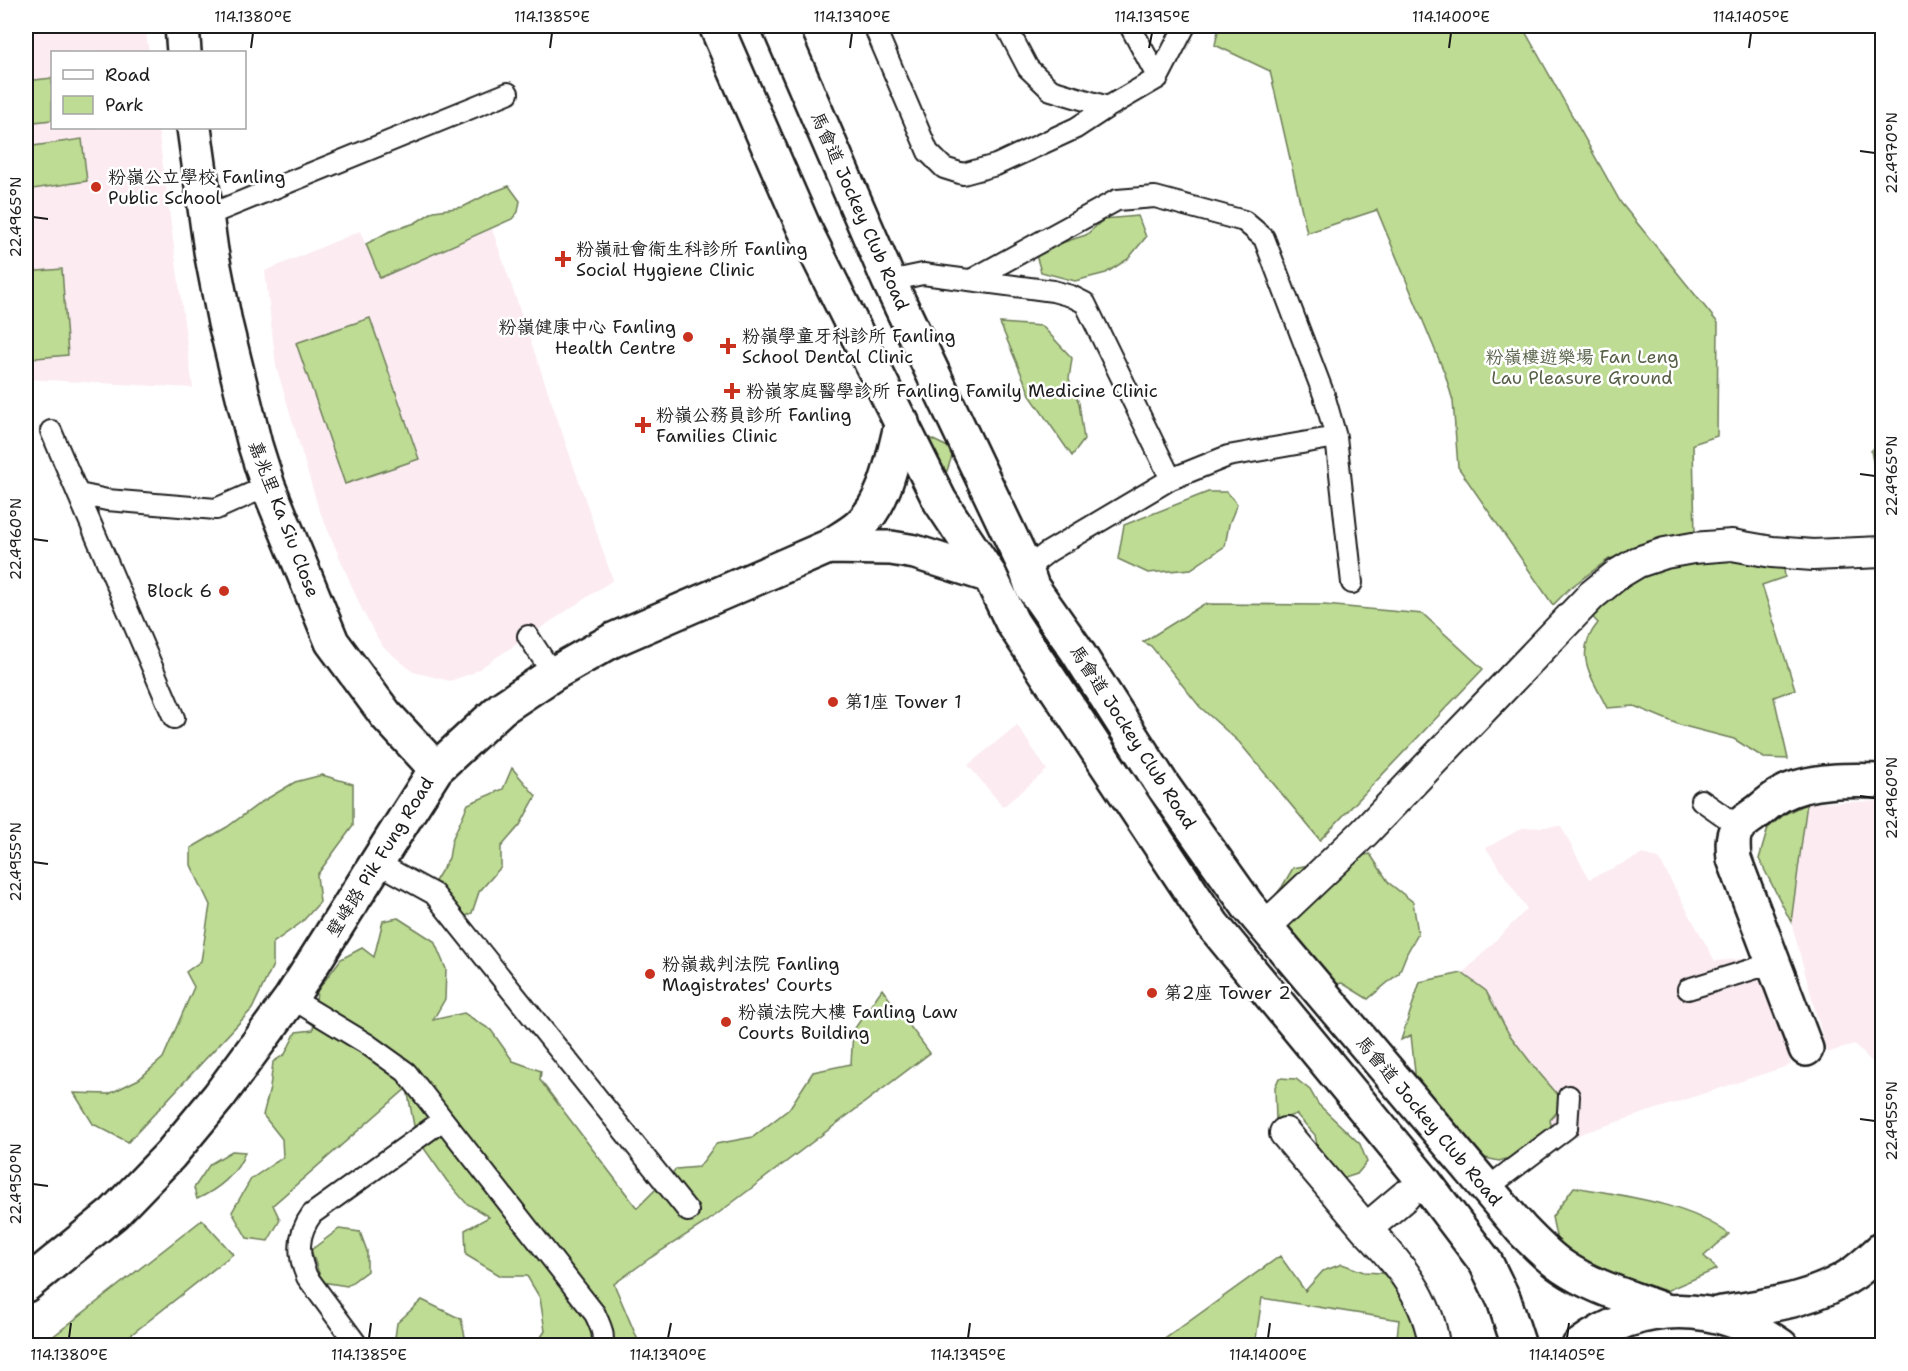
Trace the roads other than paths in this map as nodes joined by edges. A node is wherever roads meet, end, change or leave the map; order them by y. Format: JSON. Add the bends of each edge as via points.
{"nodes":[{"id":1,"x":182,"y":26,"type":"edge"},
{"id":2,"x":716,"y":26,"type":"edge"},
{"id":3,"x":779,"y":26,"type":"edge"},
{"id":4,"x":874,"y":26,"type":"edge"},
{"id":5,"x":1006,"y":26,"type":"edge"},
{"id":6,"x":1130,"y":26,"type":"edge"},
{"id":7,"x":1185,"y":26,"type":"edge"},
{"id":8,"x":184,"y":51,"type":"edge"},
{"id":9,"x":1158,"y":78,"type":"junction"},
{"id":10,"x":508,"y":93,"type":"dead end"},
{"id":11,"x":1108,"y":108,"type":"junction"},
{"id":12,"x":194,"y":129,"type":"edge"},
{"id":13,"x":206,"y":216,"type":"junction"},
{"id":14,"x":970,"y":280,"type":"junction"},
{"id":15,"x":890,"y":281,"type":"junction"},
{"id":16,"x":902,"y":422,"type":"junction"},
{"id":17,"x":51,"y":431,"type":"dead end"},
{"id":18,"x":1336,"y":437,"type":"junction"},
{"id":19,"x":1172,"y":480,"type":"junction"},
{"id":20,"x":268,"y":486,"type":"junction"},
{"id":21,"x":79,"y":494,"type":"junction"},
{"id":22,"x":828,"y":547,"type":"junction"},
{"id":23,"x":1882,"y":552,"type":"edge"},
{"id":24,"x":1045,"y":555,"type":"junction"},
{"id":25,"x":990,"y":576,"type":"junction"},
{"id":26,"x":1352,"y":584,"type":"dead end"},
{"id":27,"x":528,"y":636,"type":"dead end"},
{"id":28,"x":553,"y":674,"type":"junction"},
{"id":29,"x":174,"y":718,"type":"dead end"},
{"id":30,"x":436,"y":769,"type":"junction"},
{"id":31,"x":1882,"y":781,"type":"edge"},
{"id":32,"x":1701,"y":800,"type":"dead end"},
{"id":33,"x":1738,"y":826,"type":"junction"},
{"id":34,"x":376,"y":862,"type":"junction"},
{"id":35,"x":1265,"y":927,"type":"junction"},
{"id":36,"x":1773,"y":963,"type":"junction"},
{"id":37,"x":1688,"y":989,"type":"dead end"},
{"id":38,"x":291,"y":998,"type":"junction"},
{"id":39,"x":1806,"y":1049,"type":"dead end"},
{"id":40,"x":1569,"y":1096,"type":"dead end"},
{"id":41,"x":443,"y":1120,"type":"junction"},
{"id":42,"x":1285,"y":1133,"type":"dead end"},
{"id":43,"x":1496,"y":1182,"type":"junction"},
{"id":44,"x":1415,"y":1189,"type":"junction"},
{"id":45,"x":688,"y":1210,"type":"dead end"},
{"id":46,"x":1366,"y":1228,"type":"junction"},
{"id":47,"x":1882,"y":1249,"type":"edge"},
{"id":48,"x":26,"y":1285,"type":"edge"},
{"id":49,"x":1666,"y":1311,"type":"junction"},
{"id":50,"x":1716,"y":1314,"type":"junction"},
{"id":51,"x":358,"y":1346,"type":"edge"},
{"id":52,"x":602,"y":1346,"type":"edge"},
{"id":53,"x":1434,"y":1346,"type":"edge"},
{"id":54,"x":1519,"y":1346,"type":"edge"},
{"id":55,"x":1579,"y":1346,"type":"edge"},
{"id":56,"x":1781,"y":1346,"type":"edge"}],
"edges":[{"from":1,"to":8,"type":"main road"},
{"from":2,"to":16,"type":"main road","name":"馬會道 Jockey Club Road","via":[[804,228]]},
{"from":3,"to":15,"type":"main road","name":"馬會道 Jockey Club Road"},
{"from":4,"to":11,"type":"lane","via":[[928,152],[944,168],[963,174],[996,165],[1076,128]]},
{"from":5,"to":11,"type":"lane","via":[[1028,68],[1051,90]]},
{"from":6,"to":9,"type":"lane"},
{"from":7,"to":9,"type":"lane"},
{"from":9,"to":11,"type":"lane"},
{"from":10,"to":13,"type":"lane"},
{"from":12,"to":13,"type":"main road","name":"嘉兆里 Ka Siu Close"},
{"from":13,"to":20,"type":"main road","name":"嘉兆里 Ka Siu Close","via":[[225,323]]},
{"from":14,"to":15,"type":"lane","via":[[923,274]]},
{"from":14,"to":18,"type":"lane","via":[[1117,200],[1155,197],[1244,221],[1264,238],[1324,395]]},
{"from":14,"to":19,"type":"lane","via":[[1053,291],[1085,303]]},
{"from":15,"to":24,"type":"main road","name":"馬會道 Jockey Club Road"},
{"from":16,"to":22,"type":"main road","name":"璧峰路 Pik Fung Road","via":[[890,468],[872,510],[860,525]]},
{"from":16,"to":25,"type":"main road","name":"馬會道 Jockey Club Road","via":[[939,501]]},
{"from":17,"to":21,"type":"lane"},
{"from":18,"to":19,"type":"lane","via":[[1228,456]]},
{"from":18,"to":26,"type":"lane"},
{"from":19,"to":24,"type":"lane"},
{"from":20,"to":21,"type":"lane","via":[[216,509]]},
{"from":20,"to":30,"type":"main road","name":"嘉兆里 Ka Siu Close","via":[[332,642],[386,715]]},
{"from":21,"to":29,"type":"lane"},
{"from":22,"to":25,"type":"main road","name":"璧峰路 Pik Fung Road","via":[[915,552]]},
{"from":22,"to":28,"type":"main road","name":"璧峰路 Pik Fung Road","via":[[612,640]]},
{"from":23,"to":35,"type":"street","via":[[1813,555],[1732,545],[1665,553],[1618,574],[1592,595],[1364,834]]},
{"from":24,"to":35,"type":"main road","name":"馬會道 Jockey Club Road","via":[[1032,587],[1162,786]]},
{"from":25,"to":44,"type":"main road","name":"馬會道 Jockey Club Road","via":[[1012,622],[1213,925]]},
{"from":27,"to":28,"type":"lane"},
{"from":28,"to":30,"type":"main road","name":"璧峰路 Pik Fung Road","via":[[502,708]]},
{"from":30,"to":34,"type":"main road","name":"璧峰路 Pik Fung Road"},
{"from":31,"to":33,"type":"main road","via":[[1818,783],[1782,794]]},
{"from":32,"to":33,"type":"lane"},
{"from":33,"to":36,"type":"main road","via":[[1732,839],[1734,859]]},
{"from":34,"to":38,"type":"main road","name":"璧峰路 Pik Fung Road"},
{"from":34,"to":45,"type":"lane","via":[[434,894]]},
{"from":35,"to":43,"type":"main road","name":"馬會道 Jockey Club Road"},
{"from":36,"to":37,"type":"lane"},
{"from":36,"to":39,"type":"main road"},
{"from":38,"to":41,"type":"lane","via":[[406,1072]]},
{"from":38,"to":48,"type":"main road","name":"璧峰路 Pik Fung Road","via":[[170,1155],[114,1212]]},
{"from":40,"to":43,"type":"lane","via":[[1567,1128]]},
{"from":41,"to":51,"type":"lane","via":[[312,1215],[304,1225],[299,1250],[304,1271]]},
{"from":41,"to":52,"type":"lane","via":[[595,1314],[604,1339]]},
{"from":42,"to":46,"type":"street"},
{"from":43,"to":49,"type":"main road","name":"馬會道 Jockey Club Road","via":[[1522,1230],[1563,1267],[1587,1281]]},
{"from":44,"to":46,"type":"street"},
{"from":44,"to":54,"type":"main road","name":"馬會道 Jockey Club Road","via":[[1486,1263],[1504,1300]]},
{"from":46,"to":53,"type":"street","via":[[1396,1260],[1420,1301]]},
{"from":47,"to":50,"type":"main road","via":[[1854,1273],[1825,1289],[1797,1299]]},
{"from":49,"to":50,"type":"main road"},
{"from":49,"to":55,"type":"main road","via":[[1619,1323]]},
{"from":50,"to":56,"type":"main road","via":[[1761,1332]]}]}
